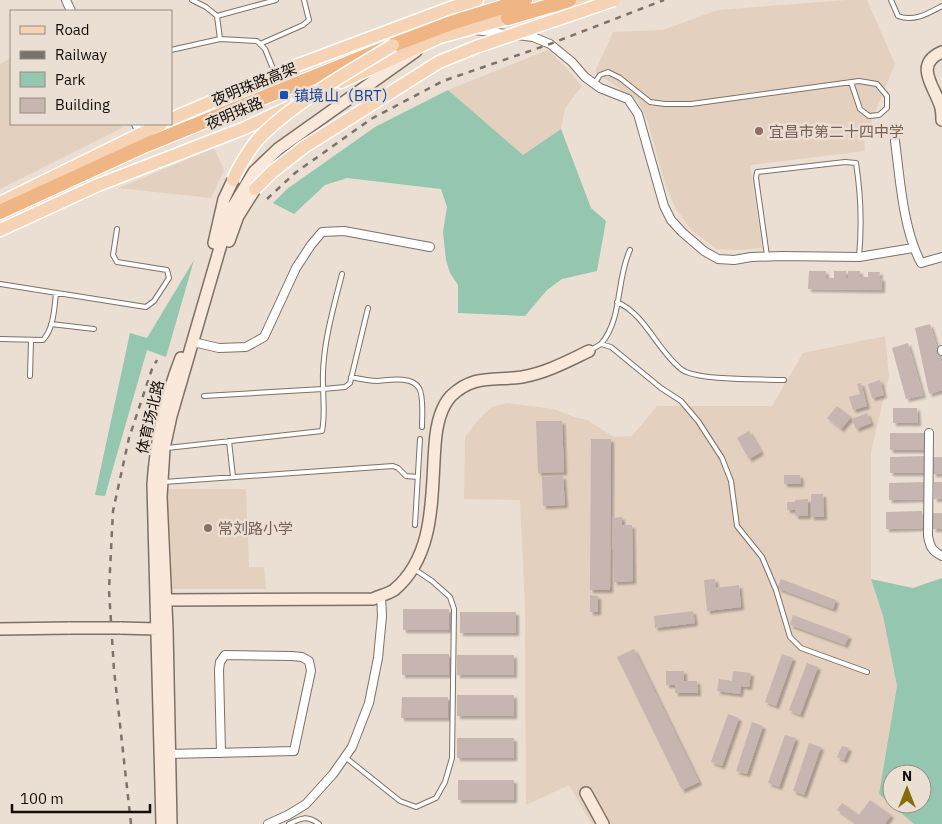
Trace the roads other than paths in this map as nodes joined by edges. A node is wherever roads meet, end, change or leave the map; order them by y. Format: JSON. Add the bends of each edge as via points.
{"nodes":[{"id":1,"x":192,"y":0,"type":"edge"},
{"id":2,"x":276,"y":0,"type":"edge"},
{"id":3,"x":304,"y":0,"type":"edge"},
{"id":4,"x":477,"y":0,"type":"edge"},
{"id":5,"x":525,"y":0,"type":"edge"},
{"id":6,"x":569,"y":0,"type":"edge"},
{"id":7,"x":597,"y":0,"type":"edge"},
{"id":8,"x":614,"y":0,"type":"edge"},
{"id":9,"x":891,"y":0,"type":"edge"},
{"id":10,"x":449,"y":4,"type":"edge"},
{"id":11,"x":942,"y":6,"type":"edge"},
{"id":12,"x":217,"y":16,"type":"junction"},
{"id":13,"x":508,"y":18,"type":"junction"},
{"id":14,"x":468,"y":29,"type":"junction"},
{"id":15,"x":220,"y":39,"type":"junction"},
{"id":16,"x":428,"y":42,"type":"junction"},
{"id":17,"x":260,"y":44,"type":"junction"},
{"id":18,"x":393,"y":45,"type":"junction"},
{"id":19,"x":172,"y":50,"type":"edge"},
{"id":20,"x":942,"y":52,"type":"edge"},
{"id":21,"x":363,"y":71,"type":"junction"},
{"id":22,"x":275,"y":74,"type":"junction"},
{"id":23,"x":851,"y":82,"type":"junction"},
{"id":24,"x":594,"y":84,"type":"junction"},
{"id":25,"x":363,"y":88,"type":"junction"},
{"id":26,"x":941,"y":108,"type":"edge"},
{"id":27,"x":172,"y":119,"type":"edge"},
{"id":28,"x":942,"y":120,"type":"edge"},
{"id":29,"x":155,"y":125,"type":"edge"},
{"id":30,"x":138,"y":128,"type":"edge"},
{"id":31,"x":896,"y":141,"type":"dead end"},
{"id":32,"x":233,"y":180,"type":"joint"},
{"id":33,"x":255,"y":188,"type":"joint"},
{"id":34,"x":0,"y":203,"type":"edge"},
{"id":35,"x":0,"y":212,"type":"edge"},
{"id":36,"x":117,"y":229,"type":"dead end"},
{"id":37,"x":0,"y":230,"type":"edge"},
{"id":38,"x":430,"y":247,"type":"dead end"},
{"id":39,"x":913,"y":248,"type":"junction"},
{"id":40,"x":630,"y":250,"type":"dead end"},
{"id":41,"x":767,"y":256,"type":"junction"},
{"id":42,"x":859,"y":257,"type":"junction"},
{"id":43,"x":942,"y":257,"type":"edge"},
{"id":44,"x":342,"y":274,"type":"dead end"},
{"id":45,"x":0,"y":284,"type":"edge"},
{"id":46,"x":56,"y":294,"type":"junction"},
{"id":47,"x":617,"y":302,"type":"junction"},
{"id":48,"x":368,"y":308,"type":"dead end"},
{"id":49,"x":51,"y":324,"type":"junction"},
{"id":50,"x":94,"y":328,"type":"dead end"},
{"id":51,"x":0,"y":339,"type":"edge"},
{"id":52,"x":31,"y":340,"type":"junction"},
{"id":53,"x":190,"y":341,"type":"junction"},
{"id":54,"x":601,"y":344,"type":"junction"},
{"id":55,"x":589,"y":351,"type":"joint"},
{"id":56,"x":30,"y":376,"type":"dead end"},
{"id":57,"x":351,"y":377,"type":"junction"},
{"id":58,"x":784,"y":380,"type":"dead end"},
{"id":59,"x":323,"y":389,"type":"junction"},
{"id":60,"x":204,"y":396,"type":"dead end"},
{"id":61,"x":422,"y":427,"type":"dead end"},
{"id":62,"x":929,"y":433,"type":"dead end"},
{"id":63,"x":420,"y":439,"type":"dead end"},
{"id":64,"x":229,"y":442,"type":"junction"},
{"id":65,"x":164,"y":448,"type":"junction"},
{"id":66,"x":418,"y":477,"type":"junction"},
{"id":67,"x":233,"y":478,"type":"junction"},
{"id":68,"x":162,"y":483,"type":"junction"},
{"id":69,"x":415,"y":525,"type":"dead end"},
{"id":70,"x":942,"y":556,"type":"edge"},
{"id":71,"x":412,"y":568,"type":"junction"},
{"id":72,"x":381,"y":596,"type":"junction"},
{"id":73,"x":165,"y":600,"type":"junction"},
{"id":74,"x":0,"y":629,"type":"edge"},
{"id":75,"x":157,"y":629,"type":"junction"},
{"id":76,"x":867,"y":672,"type":"dead end"},
{"id":77,"x":221,"y":753,"type":"junction"},
{"id":78,"x":165,"y":754,"type":"junction"},
{"id":79,"x":345,"y":757,"type":"junction"},
{"id":80,"x":586,"y":793,"type":"dead end"},
{"id":81,"x":162,"y":824,"type":"edge"},
{"id":82,"x":171,"y":824,"type":"edge"},
{"id":83,"x":268,"y":824,"type":"edge"},
{"id":84,"x":289,"y":824,"type":"edge"},
{"id":85,"x":319,"y":824,"type":"edge"},
{"id":86,"x":603,"y":824,"type":"edge"}],
"edges":[{"from":1,"to":12,"type":"lane"},
{"from":2,"to":12,"type":"lane"},
{"from":3,"to":17,"type":"lane","via":[[309,20],[304,25]]},
{"from":4,"to":10,"type":"main road","name":"夜明珠路"},
{"from":5,"to":18,"type":"highway","name":"夜明珠路高架"},
{"from":6,"to":13,"type":"highway"},
{"from":7,"to":13,"type":"main road","name":"夜明珠路"},
{"from":8,"to":33,"type":"main road","bridge":true,"via":[[439,62],[304,146]]},
{"from":9,"to":11,"type":"lane","via":[[898,16],[907,19],[920,17]]},
{"from":10,"to":22,"type":"main road","name":"夜明珠路"},
{"from":12,"to":15,"type":"lane"},
{"from":13,"to":14,"type":"main road","name":"夜明珠路"},
{"from":14,"to":16,"type":"main road","name":"夜明珠路"},
{"from":14,"to":24,"type":"street","via":[[533,37],[550,44]]},
{"from":15,"to":17,"type":"lane","via":[[246,39]]},
{"from":15,"to":19,"type":"lane"},
{"from":16,"to":21,"type":"main road","name":"夜明珠路"},
{"from":16,"to":25,"type":"main road","name":"体育场北路"},
{"from":17,"to":22,"type":"lane"},
{"from":18,"to":32,"type":"main road","bridge":true,"via":[[336,80],[261,136]]},
{"from":18,"to":35,"type":"highway","name":"夜明珠路高架","bridge":true,"via":[[146,145]]},
{"from":20,"to":26,"type":"main road","via":[[928,62],[927,73]]},
{"from":21,"to":25,"type":"main road","via":[[376,76]]},
{"from":21,"to":37,"type":"main road","name":"夜明珠路","via":[[245,128],[98,185]]},
{"from":22,"to":27,"type":"main road","name":"夜明珠路"},
{"from":23,"to":23,"type":"lane","via":[[877,84],[887,96],[886,108],[879,115],[869,116],[860,110]]},
{"from":23,"to":24,"type":"lane","via":[[691,104],[650,102],[608,72],[600,75]]},
{"from":24,"to":41,"type":"street","via":[[628,99],[638,114],[664,206],[682,232],[718,259]]},
{"from":25,"to":53,"type":"main road","name":"体育场北路","via":[[278,149],[254,172],[231,210]]},
{"from":26,"to":28,"type":"main road"},
{"from":29,"to":30,"type":"main road"},
{"from":30,"to":34,"type":"main road"},
{"from":31,"to":39,"type":"street"},
{"from":32,"to":53,"type":"main road","via":[[224,199]]},
{"from":33,"to":53,"type":"main road","via":[[238,216]]},
{"from":36,"to":46,"type":"lane","via":[[113,255],[117,262],[167,270],[169,278],[154,301],[146,307]]},
{"from":38,"to":53,"type":"street","via":[[344,231],[322,232],[296,268],[264,337],[246,347],[219,348]]},
{"from":39,"to":42,"type":"street"},
{"from":39,"to":43,"type":"street","via":[[921,263]]},
{"from":40,"to":47,"type":"lane","via":[[624,263]]},
{"from":41,"to":42,"type":"street"},
{"from":41,"to":42,"type":"lane","via":[[757,172],[845,162],[856,163],[860,188],[862,224]]},
{"from":44,"to":59,"type":"lane","via":[[326,340]]},
{"from":45,"to":46,"type":"lane"},
{"from":46,"to":49,"type":"lane"},
{"from":47,"to":54,"type":"lane","via":[[609,334]]},
{"from":47,"to":58,"type":"lane","via":[[637,315],[682,370],[697,375]]},
{"from":48,"to":57,"type":"lane"},
{"from":49,"to":50,"type":"lane"},
{"from":49,"to":52,"type":"lane","via":[[43,340]]},
{"from":51,"to":52,"type":"lane"},
{"from":52,"to":56,"type":"lane"},
{"from":53,"to":65,"type":"main road","name":"体育场北路"},
{"from":53,"to":75,"type":"main road","name":"体育场北路","via":[[162,415],[156,449],[152,498]]},
{"from":54,"to":55,"type":"lane"},
{"from":54,"to":76,"type":"lane","via":[[611,347],[681,401],[722,458],[731,481],[738,526],[762,557],[790,637],[801,648]]},
{"from":55,"to":71,"type":"main road","via":[[555,367],[522,377],[486,379],[464,385],[450,398],[437,424],[431,510],[422,550]]},
{"from":57,"to":59,"type":"lane","via":[[345,386]]},
{"from":57,"to":61,"type":"lane","via":[[413,382],[419,388]]},
{"from":59,"to":60,"type":"lane"},
{"from":59,"to":64,"type":"lane","via":[[322,431]]},
{"from":62,"to":70,"type":"street","via":[[928,536],[934,552]]},
{"from":63,"to":66,"type":"lane"},
{"from":64,"to":65,"type":"lane"},
{"from":64,"to":67,"type":"lane"},
{"from":65,"to":68,"type":"main road","name":"体育场北路"},
{"from":66,"to":67,"type":"lane","via":[[406,476],[393,466]]},
{"from":66,"to":69,"type":"lane"},
{"from":67,"to":68,"type":"lane"},
{"from":68,"to":73,"type":"main road","name":"体育场北路"},
{"from":71,"to":72,"type":"main road","via":[[392,591]]},
{"from":71,"to":79,"type":"lane","via":[[450,597],[454,609],[452,758],[445,782],[436,798],[416,806],[400,801]]},
{"from":72,"to":73,"type":"main road","via":[[373,599]]},
{"from":72,"to":79,"type":"street","via":[[378,658],[370,703]]},
{"from":73,"to":78,"type":"main road","name":"体育场北路"},
{"from":74,"to":75,"type":"main road","bridge":true},
{"from":75,"to":78,"type":"main road","name":"体育场北路"},
{"from":77,"to":77,"type":"street","via":[[294,751],[311,671],[309,661],[292,656],[224,655],[219,670]]},
{"from":77,"to":78,"type":"street"},
{"from":78,"to":81,"type":"main road","name":"体育场北路"},
{"from":78,"to":82,"type":"main road","name":"体育场北路"},
{"from":79,"to":83,"type":"street","via":[[306,804]]},
{"from":80,"to":86,"type":"main road"},
{"from":84,"to":85,"type":"lane","via":[[312,819]]}]}
